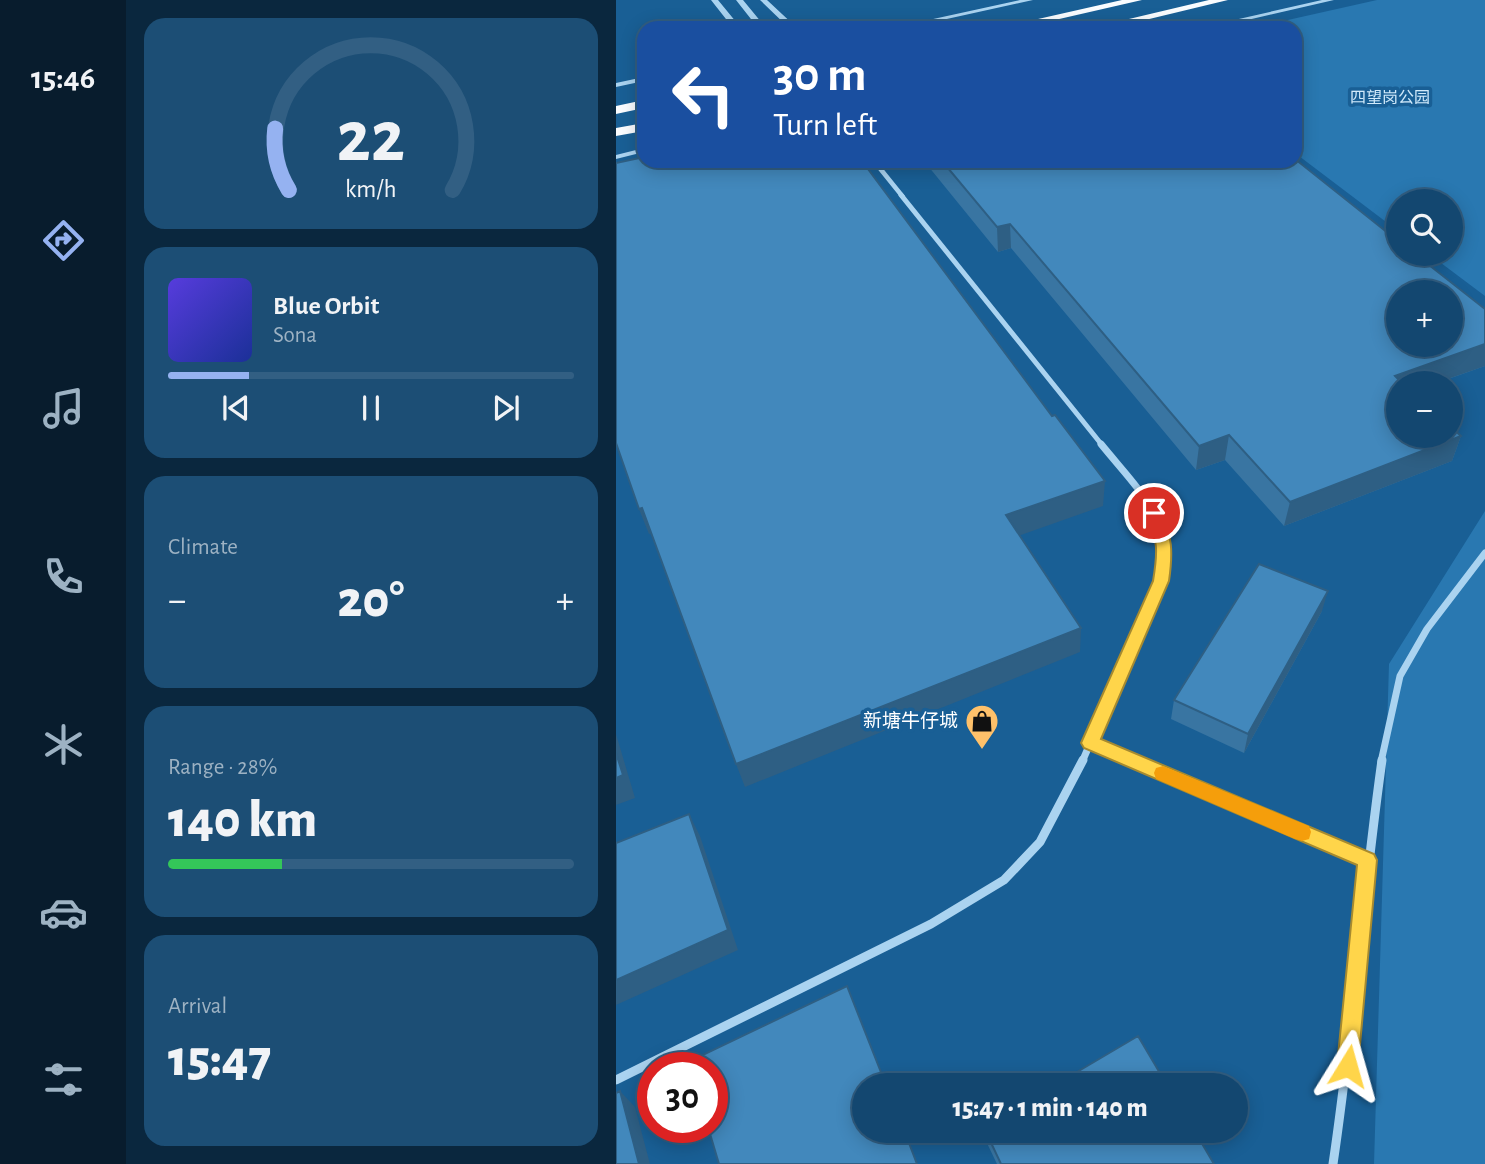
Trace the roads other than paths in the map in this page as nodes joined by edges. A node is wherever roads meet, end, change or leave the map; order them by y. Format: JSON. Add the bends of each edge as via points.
{"nodes":[{"id":1,"x":714,"y":0,"type":"edge"},
{"id":2,"x":738,"y":0,"type":"edge"},
{"id":3,"x":764,"y":0,"type":"edge"},
{"id":4,"x":1030,"y":0,"type":"edge"},
{"id":5,"x":1137,"y":0,"type":"edge"},
{"id":6,"x":1223,"y":0,"type":"edge"},
{"id":7,"x":1331,"y":0,"type":"edge"},
{"id":8,"x":731,"y":21,"type":"edge"},
{"id":9,"x":756,"y":21,"type":"edge"},
{"id":10,"x":786,"y":21,"type":"edge"},
{"id":11,"x":930,"y":21,"type":"edge"},
{"id":12,"x":1037,"y":21,"type":"edge"},
{"id":13,"x":1128,"y":21,"type":"edge"},
{"id":14,"x":1235,"y":21,"type":"edge"},
{"id":15,"x":637,"y":80,"type":"edge"},
{"id":16,"x":616,"y":85,"type":"edge"},
{"id":17,"x":637,"y":106,"type":"edge"},
{"id":18,"x":616,"y":110,"type":"edge"},
{"id":19,"x":637,"y":128,"type":"edge"},
{"id":20,"x":616,"y":132,"type":"edge"},
{"id":21,"x":637,"y":152,"type":"edge"},
{"id":22,"x":616,"y":157,"type":"edge"},
{"id":23,"x":880,"y":168,"type":"edge"},
{"id":24,"x":1485,"y":553,"type":"edge"},
{"id":25,"x":1090,"y":743,"type":"junction"},
{"id":26,"x":1367,"y":860,"type":"junction"},
{"id":27,"x":616,"y":1080,"type":"edge"},
{"id":28,"x":1333,"y":1164,"type":"edge"}],
"edges":[{"from":1,"to":8,"type":"street"},
{"from":2,"to":9,"type":"street"},
{"from":3,"to":10,"type":"street"},
{"from":4,"to":11,"type":"street"},
{"from":5,"to":12,"type":"highway"},
{"from":6,"to":13,"type":"highway"},
{"from":7,"to":14,"type":"street"},
{"from":15,"to":16,"type":"street"},
{"from":17,"to":18,"type":"highway"},
{"from":19,"to":20,"type":"highway"},
{"from":21,"to":22,"type":"street"},
{"from":23,"to":25,"type":"street","via":[[1123,471],[1160,525],[1166,552],[1161,581]]},
{"from":24,"to":26,"type":"street","via":[[1427,629],[1399,676]]},
{"from":25,"to":26,"type":"street"},
{"from":25,"to":27,"type":"street","via":[[1040,842],[1004,880],[932,924]]},
{"from":26,"to":28,"type":"street","via":[[1351,1042]]}]}
